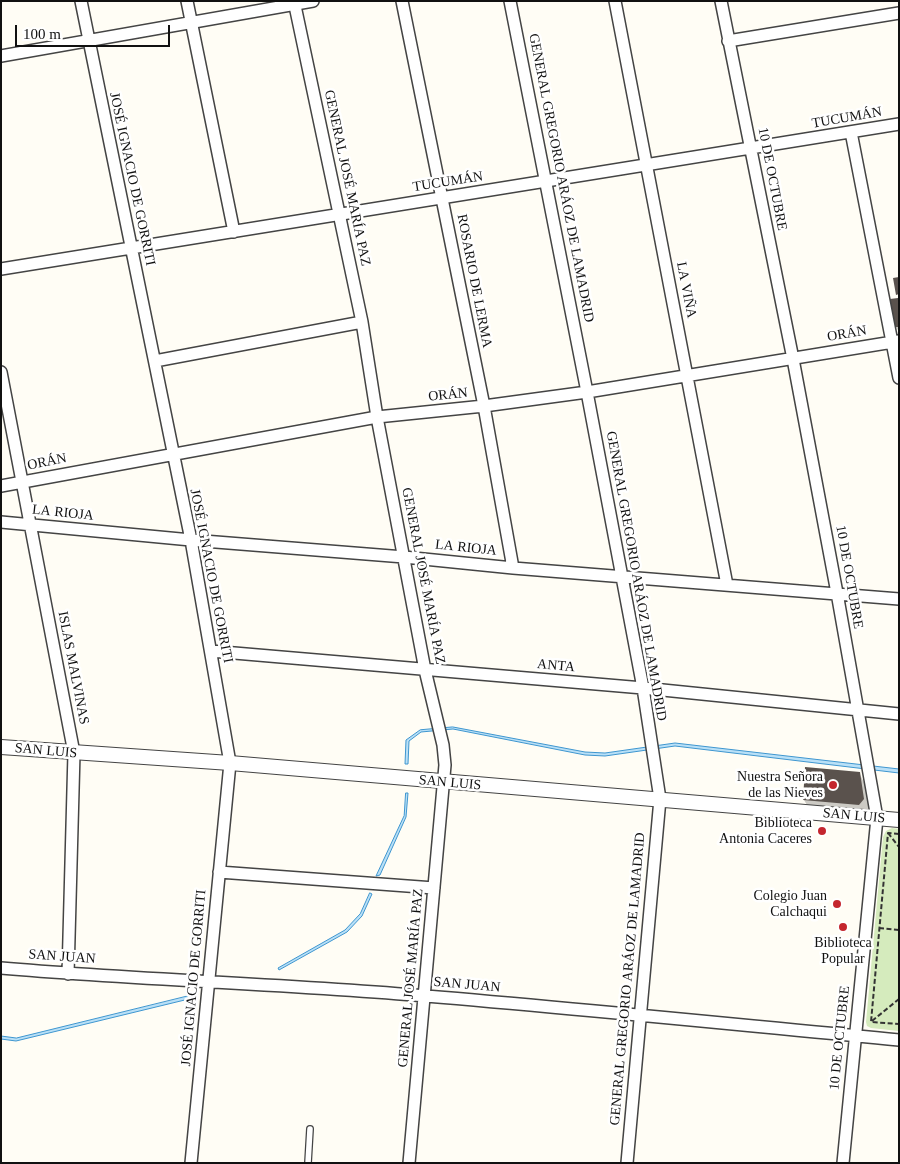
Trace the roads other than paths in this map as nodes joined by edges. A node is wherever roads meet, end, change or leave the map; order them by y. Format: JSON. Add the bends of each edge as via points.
{"nodes":[{"id":1,"x":81,"y":1,"type":"edge"},
{"id":2,"x":188,"y":1,"type":"edge"},
{"id":3,"x":312,"y":1,"type":"edge"},
{"id":4,"x":402,"y":1,"type":"edge"},
{"id":5,"x":510,"y":1,"type":"edge"},
{"id":6,"x":615,"y":1,"type":"edge"},
{"id":7,"x":721,"y":1,"type":"edge"},
{"id":8,"x":294,"y":3,"type":"edge"},
{"id":9,"x":899,"y":13,"type":"edge"},
{"id":10,"x":192,"y":22,"type":"junction"},
{"id":11,"x":89,"y":41,"type":"junction"},
{"id":12,"x":728,"y":41,"type":"junction"},
{"id":13,"x":1,"y":56,"type":"edge"},
{"id":14,"x":899,"y":124,"type":"edge"},
{"id":15,"x":851,"y":132,"type":"junction"},
{"id":16,"x":752,"y":149,"type":"junction"},
{"id":17,"x":646,"y":166,"type":"junction"},
{"id":18,"x":547,"y":180,"type":"junction"},
{"id":19,"x":442,"y":198,"type":"junction"},
{"id":20,"x":340,"y":214,"type":"junction"},
{"id":21,"x":234,"y":232,"type":"junction"},
{"id":22,"x":131,"y":248,"type":"junction"},
{"id":23,"x":1,"y":269,"type":"edge"},
{"id":24,"x":362,"y":322,"type":"junction"},
{"id":25,"x":895,"y":341,"type":"edge"},
{"id":26,"x":793,"y":359,"type":"junction"},
{"id":27,"x":155,"y":361,"type":"junction"},
{"id":28,"x":1,"y":372,"type":"edge"},
{"id":29,"x":687,"y":377,"type":"junction"},
{"id":30,"x":899,"y":378,"type":"edge"},
{"id":31,"x":3,"y":391,"type":"edge"},
{"id":32,"x":588,"y":392,"type":"junction"},
{"id":33,"x":484,"y":406,"type":"junction"},
{"id":34,"x":377,"y":417,"type":"junction"},
{"id":35,"x":172,"y":454,"type":"junction"},
{"id":36,"x":23,"y":482,"type":"junction"},
{"id":37,"x":1,"y":486,"type":"edge"},
{"id":38,"x":1,"y":522,"type":"edge"},
{"id":39,"x":31,"y":524,"type":"junction"},
{"id":40,"x":191,"y":540,"type":"junction"},
{"id":41,"x":404,"y":557,"type":"junction"},
{"id":42,"x":513,"y":568,"type":"junction"},
{"id":43,"x":621,"y":577,"type":"junction"},
{"id":44,"x":726,"y":585,"type":"junction"},
{"id":45,"x":837,"y":593,"type":"junction"},
{"id":46,"x":899,"y":599,"type":"edge"},
{"id":47,"x":211,"y":651,"type":"junction"},
{"id":48,"x":425,"y":670,"type":"junction"},
{"id":49,"x":643,"y":688,"type":"junction"},
{"id":50,"x":857,"y":710,"type":"junction"},
{"id":51,"x":899,"y":714,"type":"edge"},
{"id":52,"x":1,"y":747,"type":"edge"},
{"id":53,"x":74,"y":753,"type":"junction"},
{"id":54,"x":230,"y":763,"type":"junction"},
{"id":55,"x":443,"y":783,"type":"junction"},
{"id":56,"x":660,"y":799,"type":"junction"},
{"id":57,"x":877,"y":818,"type":"junction"},
{"id":58,"x":899,"y":820,"type":"edge"},
{"id":59,"x":219,"y":872,"type":"junction"},
{"id":60,"x":434,"y":888,"type":"junction"},
{"id":61,"x":1,"y":968,"type":"edge"},
{"id":62,"x":68,"y":974,"type":"junction"},
{"id":63,"x":209,"y":981,"type":"junction"},
{"id":64,"x":425,"y":996,"type":"junction"},
{"id":65,"x":640,"y":1016,"type":"junction"},
{"id":66,"x":856,"y":1036,"type":"junction"},
{"id":67,"x":899,"y":1040,"type":"edge"},
{"id":68,"x":310,"y":1129,"type":"dead end"},
{"id":69,"x":191,"y":1163,"type":"edge"},
{"id":70,"x":308,"y":1163,"type":"edge"},
{"id":71,"x":409,"y":1163,"type":"edge"},
{"id":72,"x":627,"y":1163,"type":"edge"},
{"id":73,"x":844,"y":1163,"type":"edge"}],
"edges":[{"from":1,"to":11,"type":"street","name":"JOSÉ IGNACIO DE GORRITI"},
{"from":2,"to":10,"type":"street"},
{"from":3,"to":8,"type":"street"},
{"from":4,"to":19,"type":"street","name":"ROSARIO DE LERMA"},
{"from":5,"to":18,"type":"street","name":"GENERAL GREGORIO ARÁOZ DE LAMADRID"},
{"from":6,"to":17,"type":"street","name":"LA VIÑA"},
{"from":7,"to":12,"type":"street","name":"10 DE OCTUBRE"},
{"from":8,"to":10,"type":"street"},
{"from":8,"to":20,"type":"street","name":"GENERAL JOSÉ MARÍA PAZ"},
{"from":9,"to":12,"type":"street"},
{"from":10,"to":11,"type":"street"},
{"from":10,"to":21,"type":"street"},
{"from":11,"to":13,"type":"street"},
{"from":11,"to":22,"type":"street","name":"JOSÉ IGNACIO DE GORRITI"},
{"from":12,"to":16,"type":"street","name":"10 DE OCTUBRE"},
{"from":14,"to":15,"type":"street","name":"TUCUMÁN"},
{"from":15,"to":16,"type":"street","name":"TUCUMÁN"},
{"from":15,"to":25,"type":"street"},
{"from":16,"to":17,"type":"street","name":"TUCUMÁN"},
{"from":16,"to":26,"type":"street","name":"10 DE OCTUBRE"},
{"from":17,"to":18,"type":"street","name":"TUCUMÁN"},
{"from":17,"to":29,"type":"street","name":"LA VIÑA"},
{"from":18,"to":19,"type":"street","name":"TUCUMÁN"},
{"from":18,"to":32,"type":"street","name":"GENERAL GREGORIO ARÁOZ DE LAMADRID"},
{"from":19,"to":20,"type":"street","name":"TUCUMÁN"},
{"from":19,"to":33,"type":"street","name":"ROSARIO DE LERMA"},
{"from":20,"to":21,"type":"street","name":"TUCUMÁN"},
{"from":20,"to":24,"type":"street","name":"GENERAL JOSÉ MARÍA PAZ"},
{"from":21,"to":22,"type":"street","name":"TUCUMÁN"},
{"from":22,"to":23,"type":"street","name":"TUCUMÁN"},
{"from":22,"to":27,"type":"street","name":"JOSÉ IGNACIO DE GORRITI"},
{"from":24,"to":27,"type":"street"},
{"from":24,"to":34,"type":"street","name":"GENERAL JOSÉ MARÍA PAZ"},
{"from":25,"to":26,"type":"street","name":"ORÁN"},
{"from":25,"to":30,"type":"street"},
{"from":26,"to":29,"type":"street","name":"ORÁN"},
{"from":26,"to":45,"type":"street","name":"10 DE OCTUBRE"},
{"from":27,"to":35,"type":"street","name":"JOSÉ IGNACIO DE GORRITI"},
{"from":28,"to":31,"type":"street","name":"ISLAS MALVINAS"},
{"from":29,"to":32,"type":"street","name":"ORÁN"},
{"from":29,"to":44,"type":"street","name":"LA VIÑA"},
{"from":31,"to":36,"type":"street","name":"ISLAS MALVINAS"},
{"from":32,"to":33,"type":"street","name":"ORÁN"},
{"from":32,"to":43,"type":"street","name":"GENERAL GREGORIO ARÁOZ DE LAMADRID"},
{"from":33,"to":34,"type":"street","name":"ORÁN"},
{"from":33,"to":42,"type":"street","name":"ROSARIO DE LERMA"},
{"from":34,"to":35,"type":"street","name":"ORÁN"},
{"from":34,"to":41,"type":"street","name":"GENERAL JOSÉ MARÍA PAZ"},
{"from":35,"to":36,"type":"street","name":"ORÁN"},
{"from":35,"to":40,"type":"street","name":"JOSÉ IGNACIO DE GORRITI"},
{"from":36,"to":37,"type":"street","name":"ORÁN"},
{"from":36,"to":39,"type":"street","name":"ISLAS MALVINAS"},
{"from":38,"to":39,"type":"street","name":"LA RIOJA"},
{"from":39,"to":40,"type":"street","name":"LA RIOJA"},
{"from":39,"to":53,"type":"street","name":"ISLAS MALVINAS"},
{"from":40,"to":41,"type":"street","name":"LA RIOJA"},
{"from":40,"to":47,"type":"street","name":"JOSÉ IGNACIO DE GORRITI"},
{"from":41,"to":42,"type":"street","name":"LA RIOJA"},
{"from":41,"to":48,"type":"street","name":"GENERAL JOSÉ MARÍA PAZ"},
{"from":42,"to":43,"type":"street","name":"LA RIOJA"},
{"from":43,"to":44,"type":"street","name":"LA RIOJA"},
{"from":43,"to":49,"type":"street","name":"GENERAL GREGORIO ARÁOZ DE LAMADRID"},
{"from":44,"to":45,"type":"street","name":"LA RIOJA"},
{"from":45,"to":46,"type":"street","name":"LA RIOJA"},
{"from":45,"to":50,"type":"street","name":"10 DE OCTUBRE"},
{"from":47,"to":48,"type":"street","name":"ANTA"},
{"from":47,"to":54,"type":"street","name":"JOSÉ IGNACIO DE GORRITI"},
{"from":48,"to":49,"type":"street","name":"ANTA"},
{"from":48,"to":55,"type":"street","name":"GENERAL JOSÉ MARÍA PAZ","via":[[444,745]]},
{"from":49,"to":50,"type":"street","name":"ANTA"},
{"from":49,"to":56,"type":"street","name":"GENERAL GREGORIO ARÁOZ DE LAMADRID"},
{"from":50,"to":51,"type":"street","name":"ANTA"},
{"from":50,"to":57,"type":"street","name":"10 DE OCTUBRE"},
{"from":52,"to":53,"type":"street","name":"SAN LUIS"},
{"from":53,"to":54,"type":"street","name":"SAN LUIS"},
{"from":53,"to":62,"type":"street","name":"ISLAS MALVINAS"},
{"from":54,"to":55,"type":"street","name":"SAN LUIS"},
{"from":54,"to":59,"type":"street","name":"JOSÉ IGNACIO DE GORRITI"},
{"from":55,"to":56,"type":"street","name":"SAN LUIS"},
{"from":55,"to":60,"type":"street","name":"GENERAL JOSÉ MARÍA PAZ"},
{"from":56,"to":57,"type":"street","name":"SAN LUIS"},
{"from":56,"to":65,"type":"street","name":"GENERAL GREGORIO ARÁOZ DE LAMADRID"},
{"from":57,"to":58,"type":"street","name":"SAN LUIS"},
{"from":57,"to":66,"type":"street","name":"10 DE OCTUBRE"},
{"from":59,"to":60,"type":"street"},
{"from":59,"to":63,"type":"street","name":"JOSÉ IGNACIO DE GORRITI"},
{"from":60,"to":64,"type":"street","name":"GENERAL JOSÉ MARÍA PAZ"},
{"from":61,"to":62,"type":"street","name":"SAN JUAN"},
{"from":62,"to":63,"type":"street","name":"SAN JUAN"},
{"from":63,"to":64,"type":"street","name":"SAN JUAN"},
{"from":63,"to":69,"type":"street","name":"JOSÉ IGNACIO DE GORRITI"},
{"from":64,"to":65,"type":"street","name":"SAN JUAN"},
{"from":64,"to":71,"type":"street","name":"GENERAL JOSÉ MARÍA PAZ"},
{"from":65,"to":66,"type":"street","name":"SAN JUAN"},
{"from":65,"to":72,"type":"street","name":"GENERAL GREGORIO ARÁOZ DE LAMADRID"},
{"from":66,"to":67,"type":"street","name":"SAN JUAN"},
{"from":66,"to":73,"type":"street","name":"10 DE OCTUBRE"},
{"from":68,"to":70,"type":"lane"}]}
